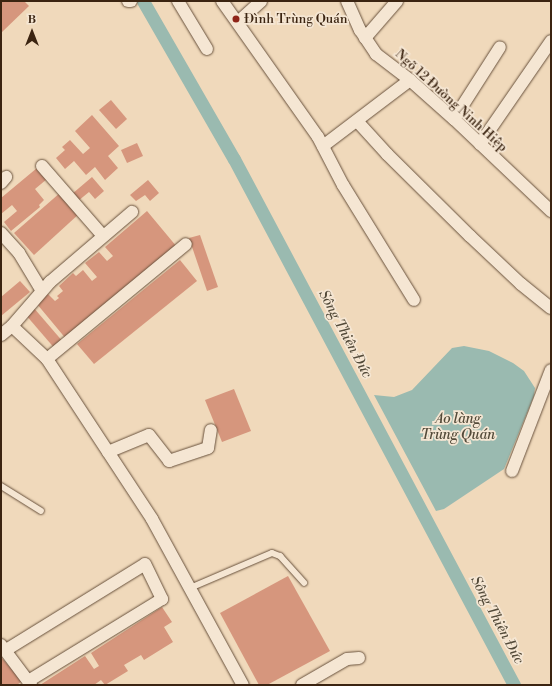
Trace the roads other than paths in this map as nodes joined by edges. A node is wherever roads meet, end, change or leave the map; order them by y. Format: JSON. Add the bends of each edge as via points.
{"nodes":[{"id":1,"x":178,"y":1,"type":"edge"},
{"id":2,"x":222,"y":1,"type":"edge"},
{"id":3,"x":261,"y":1,"type":"edge"},
{"id":4,"x":347,"y":1,"type":"edge"},
{"id":5,"x":397,"y":1,"type":"edge"},
{"id":6,"x":238,"y":22,"type":"junction"},
{"id":7,"x":365,"y":38,"type":"junction"},
{"id":8,"x":551,"y":41,"type":"edge"},
{"id":9,"x":500,"y":47,"type":"dead end"},
{"id":10,"x":207,"y":49,"type":"dead end"},
{"id":11,"x":410,"y":80,"type":"junction"},
{"id":12,"x":454,"y":119,"type":"junction"},
{"id":13,"x":358,"y":121,"type":"junction"},
{"id":14,"x":480,"y":144,"type":"junction"},
{"id":15,"x":323,"y":146,"type":"junction"},
{"id":16,"x":42,"y":166,"type":"dead end"},
{"id":17,"x":550,"y":207,"type":"edge"},
{"id":18,"x":132,"y":212,"type":"dead end"},
{"id":19,"x":1,"y":233,"type":"edge"},
{"id":20,"x":103,"y":236,"type":"junction"},
{"id":21,"x":186,"y":244,"type":"dead end"},
{"id":22,"x":42,"y":291,"type":"junction"},
{"id":23,"x":414,"y":300,"type":"dead end"},
{"id":24,"x":551,"y":308,"type":"edge"},
{"id":25,"x":12,"y":326,"type":"junction"},
{"id":26,"x":1,"y":336,"type":"edge"},
{"id":27,"x":48,"y":359,"type":"junction"},
{"id":28,"x":551,"y":370,"type":"edge"},
{"id":29,"x":211,"y":430,"type":"dead end"},
{"id":30,"x":108,"y":452,"type":"junction"},
{"id":31,"x":512,"y":471,"type":"dead end"},
{"id":32,"x":1,"y":486,"type":"edge"},
{"id":33,"x":41,"y":511,"type":"dead end"},
{"id":34,"x":304,"y":583,"type":"dead end"},
{"id":35,"x":190,"y":588,"type":"junction"},
{"id":36,"x":3,"y":647,"type":"edge"},
{"id":37,"x":359,"y":658,"type":"dead end"},
{"id":38,"x":30,"y":683,"type":"edge"},
{"id":39,"x":242,"y":685,"type":"edge"},
{"id":40,"x":302,"y":685,"type":"edge"}],
"edges":[{"from":1,"to":10,"type":"street"},
{"from":2,"to":6,"type":"street"},
{"from":3,"to":6,"type":"street"},
{"from":4,"to":7,"type":"street","name":"Ngõ 12 Đường Ninh Hiệp"},
{"from":5,"to":7,"type":"street"},
{"from":6,"to":15,"type":"street"},
{"from":7,"to":11,"type":"street","name":"Ngõ 12 Đường Ninh Hiệp","via":[[376,54]]},
{"from":8,"to":14,"type":"street"},
{"from":9,"to":12,"type":"street"},
{"from":11,"to":12,"type":"street","name":"Ngõ 12 Đường Ninh Hiệp"},
{"from":11,"to":13,"type":"street"},
{"from":12,"to":14,"type":"street","name":"Ngõ 12 Đường Ninh Hiệp"},
{"from":13,"to":15,"type":"street"},
{"from":13,"to":24,"type":"street","via":[[387,154],[470,236]]},
{"from":14,"to":17,"type":"street","name":"Ngõ 12 Đường Ninh Hiệp"},
{"from":15,"to":23,"type":"street","via":[[343,185]]},
{"from":16,"to":20,"type":"street"},
{"from":18,"to":20,"type":"street"},
{"from":19,"to":22,"type":"street","via":[[19,253]]},
{"from":20,"to":22,"type":"street"},
{"from":21,"to":27,"type":"street"},
{"from":22,"to":25,"type":"street"},
{"from":25,"to":26,"type":"street"},
{"from":25,"to":27,"type":"street"},
{"from":27,"to":30,"type":"street"},
{"from":28,"to":31,"type":"street"},
{"from":29,"to":30,"type":"street","via":[[208,448],[169,461],[149,435]]},
{"from":30,"to":35,"type":"street","via":[[152,519]]},
{"from":32,"to":33,"type":"lane"},
{"from":34,"to":35,"type":"lane","via":[[280,556],[272,553]]},
{"from":35,"to":39,"type":"street"},
{"from":36,"to":38,"type":"street"},
{"from":36,"to":38,"type":"street","via":[[145,564],[162,599]]},
{"from":37,"to":40,"type":"street","via":[[347,659]]}]}
